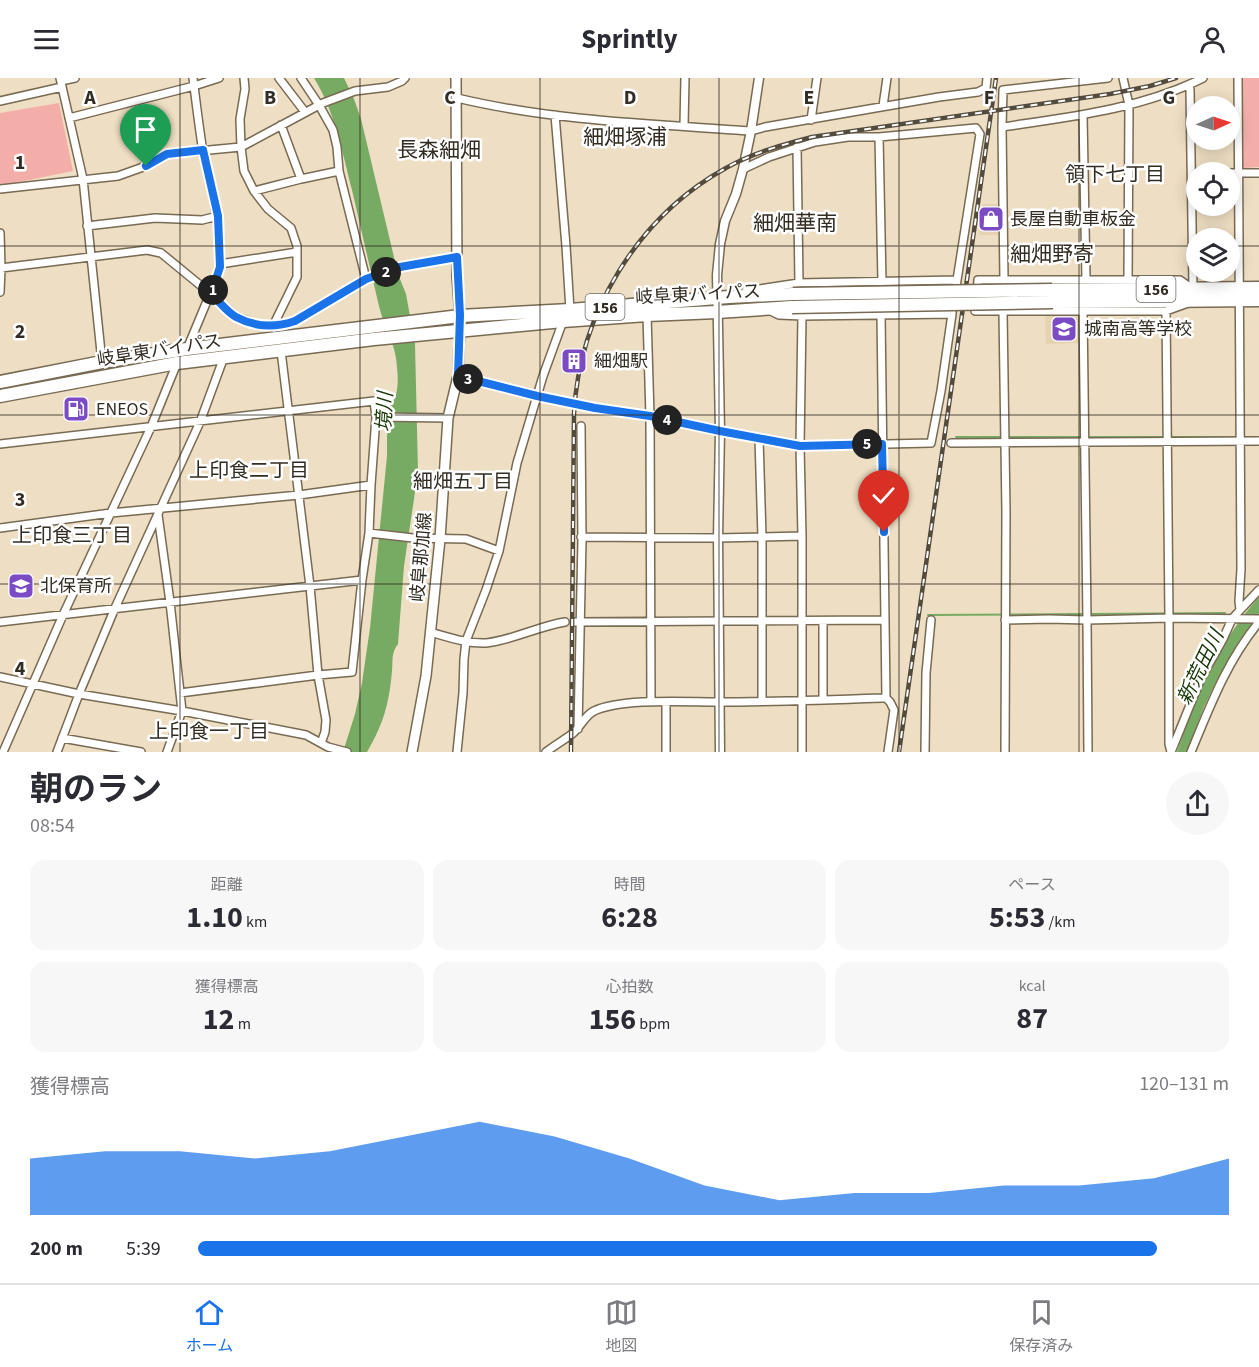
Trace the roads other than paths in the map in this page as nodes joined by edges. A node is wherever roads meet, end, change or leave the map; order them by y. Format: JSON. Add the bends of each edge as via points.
{"nodes":[{"id":1,"x":75,"y":78,"type":"edge"},
{"id":2,"x":219,"y":78,"type":"edge"},
{"id":3,"x":244,"y":78,"type":"edge"},
{"id":4,"x":279,"y":78,"type":"edge"},
{"id":5,"x":301,"y":78,"type":"edge"},
{"id":6,"x":405,"y":78,"type":"edge"},
{"id":7,"x":456,"y":78,"type":"edge"},
{"id":8,"x":685,"y":78,"type":"edge"},
{"id":9,"x":759,"y":78,"type":"edge"},
{"id":10,"x":817,"y":78,"type":"edge"},
{"id":11,"x":887,"y":78,"type":"edge"},
{"id":12,"x":987,"y":78,"type":"edge"},
{"id":13,"x":1108,"y":78,"type":"edge"},
{"id":14,"x":1123,"y":78,"type":"edge"},
{"id":15,"x":1203,"y":78,"type":"edge"},
{"id":16,"x":1238,"y":78,"type":"edge"},
{"id":17,"x":61,"y":82,"type":"edge"},
{"id":18,"x":193,"y":82,"type":"edge"},
{"id":19,"x":1041,"y":82,"type":"edge"},
{"id":20,"x":1189,"y":85,"type":"junction"},
{"id":21,"x":457,"y":98,"type":"junction"},
{"id":22,"x":0,"y":101,"type":"edge"},
{"id":23,"x":321,"y":104,"type":"junction"},
{"id":24,"x":1129,"y":105,"type":"junction"},
{"id":25,"x":883,"y":106,"type":"junction"},
{"id":26,"x":305,"y":112,"type":"junction"},
{"id":27,"x":555,"y":115,"type":"junction"},
{"id":28,"x":1083,"y":115,"type":"junction"},
{"id":29,"x":69,"y":118,"type":"junction"},
{"id":30,"x":811,"y":120,"type":"junction"},
{"id":31,"x":281,"y":125,"type":"junction"},
{"id":32,"x":684,"y":126,"type":"junction"},
{"id":33,"x":1002,"y":127,"type":"junction"},
{"id":34,"x":751,"y":131,"type":"junction"},
{"id":35,"x":879,"y":137,"type":"junction"},
{"id":36,"x":241,"y":147,"type":"junction"},
{"id":37,"x":797,"y":147,"type":"junction"},
{"id":38,"x":203,"y":150,"type":"junction"},
{"id":39,"x":1194,"y":162,"type":"edge"},
{"id":40,"x":1239,"y":162,"type":"edge"},
{"id":41,"x":743,"y":169,"type":"junction"},
{"id":42,"x":339,"y":171,"type":"junction"},
{"id":43,"x":1240,"y":173,"type":"edge"},
{"id":44,"x":1259,"y":173,"type":"edge"},
{"id":45,"x":83,"y":179,"type":"junction"},
{"id":46,"x":301,"y":179,"type":"junction"},
{"id":47,"x":0,"y":189,"type":"edge"},
{"id":48,"x":254,"y":191,"type":"junction"},
{"id":49,"x":218,"y":216,"type":"junction"},
{"id":50,"x":1194,"y":216,"type":"edge"},
{"id":51,"x":1239,"y":216,"type":"edge"},
{"id":52,"x":87,"y":226,"type":"junction"},
{"id":53,"x":0,"y":233,"type":"edge"},
{"id":54,"x":297,"y":252,"type":"junction"},
{"id":55,"x":91,"y":257,"type":"junction"},
{"id":56,"x":457,"y":257,"type":"junction"},
{"id":57,"x":220,"y":264,"type":"junction"},
{"id":58,"x":2,"y":268,"type":"junction"},
{"id":59,"x":367,"y":278,"type":"junction"},
{"id":60,"x":1086,"y":279,"type":"junction"},
{"id":61,"x":1128,"y":279,"type":"junction"},
{"id":62,"x":957,"y":280,"type":"junction"},
{"id":63,"x":1004,"y":280,"type":"junction"},
{"id":64,"x":882,"y":282,"type":"junction"},
{"id":65,"x":1259,"y":288,"type":"edge"},
{"id":66,"x":796,"y":289,"type":"junction"},
{"id":67,"x":0,"y":292,"type":"edge"},
{"id":68,"x":211,"y":294,"type":"junction"},
{"id":69,"x":1240,"y":294,"type":"junction"},
{"id":70,"x":1193,"y":295,"type":"junction"},
{"id":71,"x":1052,"y":296,"type":"junction"},
{"id":72,"x":723,"y":298,"type":"junction"},
{"id":73,"x":1259,"y":300,"type":"edge"},
{"id":74,"x":766,"y":309,"type":"junction"},
{"id":75,"x":1083,"y":311,"type":"junction"},
{"id":76,"x":1166,"y":311,"type":"junction"},
{"id":77,"x":717,"y":312,"type":"junction"},
{"id":78,"x":1003,"y":312,"type":"junction"},
{"id":79,"x":881,"y":314,"type":"junction"},
{"id":80,"x":952,"y":314,"type":"junction"},
{"id":81,"x":460,"y":315,"type":"junction"},
{"id":82,"x":567,"y":315,"type":"junction"},
{"id":83,"x":647,"y":315,"type":"junction"},
{"id":84,"x":802,"y":316,"type":"junction"},
{"id":85,"x":460,"y":331,"type":"junction"},
{"id":86,"x":274,"y":332,"type":"junction"},
{"id":87,"x":187,"y":348,"type":"junction"},
{"id":88,"x":281,"y":351,"type":"junction"},
{"id":89,"x":224,"y":357,"type":"junction"},
{"id":90,"x":102,"y":362,"type":"junction"},
{"id":91,"x":177,"y":363,"type":"junction"},
{"id":92,"x":458,"y":376,"type":"junction"},
{"id":93,"x":0,"y":382,"type":"edge"},
{"id":94,"x":0,"y":396,"type":"edge"},
{"id":95,"x":537,"y":396,"type":"junction"},
{"id":96,"x":288,"y":410,"type":"junction"},
{"id":97,"x":650,"y":416,"type":"junction"},
{"id":98,"x":376,"y":417,"type":"junction"},
{"id":99,"x":448,"y":418,"type":"junction"},
{"id":100,"x":200,"y":422,"type":"junction"},
{"id":101,"x":581,"y":426,"type":"dead end"},
{"id":102,"x":151,"y":427,"type":"junction"},
{"id":103,"x":720,"y":431,"type":"junction"},
{"id":104,"x":759,"y":438,"type":"junction"},
{"id":105,"x":1241,"y":441,"type":"junction"},
{"id":106,"x":1259,"y":441,"type":"edge"},
{"id":107,"x":1004,"y":442,"type":"junction"},
{"id":108,"x":1085,"y":442,"type":"junction"},
{"id":109,"x":1166,"y":442,"type":"junction"},
{"id":110,"x":951,"y":443,"type":"dead end"},
{"id":111,"x":0,"y":444,"type":"edge"},
{"id":112,"x":882,"y":444,"type":"junction"},
{"id":113,"x":800,"y":446,"type":"junction"},
{"id":114,"x":371,"y":485,"type":"junction"},
{"id":115,"x":299,"y":495,"type":"junction"},
{"id":116,"x":159,"y":512,"type":"junction"},
{"id":117,"x":111,"y":513,"type":"junction"},
{"id":118,"x":0,"y":528,"type":"edge"},
{"id":119,"x":369,"y":533,"type":"junction"},
{"id":120,"x":802,"y":536,"type":"junction"},
{"id":121,"x":581,"y":537,"type":"junction"},
{"id":122,"x":650,"y":537,"type":"junction"},
{"id":123,"x":762,"y":537,"type":"junction"},
{"id":124,"x":718,"y":538,"type":"junction"},
{"id":125,"x":440,"y":539,"type":"junction"},
{"id":126,"x":499,"y":550,"type":"junction"},
{"id":127,"x":362,"y":580,"type":"junction"},
{"id":128,"x":310,"y":586,"type":"junction"},
{"id":129,"x":1259,"y":590,"type":"edge"},
{"id":130,"x":171,"y":602,"type":"junction"},
{"id":131,"x":115,"y":608,"type":"junction"},
{"id":132,"x":1240,"y":610,"type":"junction"},
{"id":133,"x":63,"y":615,"type":"junction"},
{"id":134,"x":1169,"y":618,"type":"junction"},
{"id":135,"x":1235,"y":619,"type":"junction"},
{"id":136,"x":885,"y":620,"type":"junction"},
{"id":137,"x":931,"y":620,"type":"dead end"},
{"id":138,"x":1005,"y":620,"type":"junction"},
{"id":139,"x":1087,"y":620,"type":"junction"},
{"id":140,"x":1258,"y":620,"type":"edge"},
{"id":141,"x":761,"y":621,"type":"junction"},
{"id":142,"x":801,"y":621,"type":"junction"},
{"id":143,"x":823,"y":621,"type":"junction"},
{"id":144,"x":0,"y":622,"type":"edge"},
{"id":145,"x":565,"y":622,"type":"dead end"},
{"id":146,"x":578,"y":622,"type":"junction"},
{"id":147,"x":650,"y":622,"type":"junction"},
{"id":148,"x":719,"y":622,"type":"junction"},
{"id":149,"x":430,"y":632,"type":"junction"},
{"id":150,"x":466,"y":641,"type":"junction"},
{"id":151,"x":318,"y":675,"type":"junction"},
{"id":152,"x":0,"y":677,"type":"edge"},
{"id":153,"x":33,"y":684,"type":"junction"},
{"id":154,"x":180,"y":693,"type":"junction"},
{"id":155,"x":79,"y":694,"type":"junction"},
{"id":156,"x":886,"y":699,"type":"junction"},
{"id":157,"x":801,"y":700,"type":"junction"},
{"id":158,"x":823,"y":700,"type":"junction"},
{"id":159,"x":762,"y":701,"type":"junction"},
{"id":160,"x":651,"y":702,"type":"junction"},
{"id":161,"x":666,"y":702,"type":"junction"},
{"id":162,"x":719,"y":702,"type":"junction"},
{"id":163,"x":182,"y":711,"type":"junction"},
{"id":164,"x":578,"y":729,"type":"junction"},
{"id":165,"x":62,"y":738,"type":"junction"},
{"id":166,"x":321,"y":742,"type":"junction"},
{"id":167,"x":339,"y":751,"type":"edge"},
{"id":168,"x":3,"y":752,"type":"edge"},
{"id":169,"x":57,"y":752,"type":"edge"},
{"id":170,"x":141,"y":752,"type":"edge"},
{"id":171,"x":167,"y":752,"type":"edge"},
{"id":172,"x":412,"y":752,"type":"edge"},
{"id":173,"x":457,"y":752,"type":"edge"},
{"id":174,"x":546,"y":752,"type":"edge"},
{"id":175,"x":666,"y":752,"type":"edge"},
{"id":176,"x":720,"y":752,"type":"edge"},
{"id":177,"x":802,"y":752,"type":"edge"},
{"id":178,"x":888,"y":752,"type":"edge"},
{"id":179,"x":925,"y":752,"type":"edge"},
{"id":180,"x":1005,"y":752,"type":"edge"},
{"id":181,"x":1088,"y":752,"type":"edge"},
{"id":182,"x":1171,"y":752,"type":"edge"},
{"id":183,"x":1191,"y":752,"type":"edge"}],
"edges":[{"from":1,"to":17,"type":"street"},
{"from":2,"to":18,"type":"street"},
{"from":3,"to":36,"type":"street"},
{"from":4,"to":26,"type":"street"},
{"from":5,"to":23,"type":"street"},
{"from":6,"to":23,"type":"street","via":[[388,87],[355,91]]},
{"from":7,"to":21,"type":"main road","name":"岐阜那加線"},
{"from":8,"to":32,"type":"street"},
{"from":9,"to":34,"type":"street"},
{"from":10,"to":30,"type":"street"},
{"from":11,"to":25,"type":"street"},
{"from":12,"to":25,"type":"street","via":[[986,88],[978,93]]},
{"from":13,"to":19,"type":"street"},
{"from":14,"to":24,"type":"street"},
{"from":15,"to":20,"type":"street"},
{"from":16,"to":40,"type":"street"},
{"from":17,"to":22,"type":"street"},
{"from":17,"to":29,"type":"street"},
{"from":18,"to":29,"type":"street"},
{"from":18,"to":38,"type":"street"},
{"from":19,"to":33,"type":"street","via":[[1003,90]]},
{"from":20,"to":24,"type":"street"},
{"from":20,"to":39,"type":"street"},
{"from":21,"to":27,"type":"street"},
{"from":21,"to":56,"type":"main road","name":"岐阜那加線"},
{"from":23,"to":26,"type":"street"},
{"from":23,"to":42,"type":"street","via":[[333,130]]},
{"from":24,"to":28,"type":"street"},
{"from":24,"to":61,"type":"street"},
{"from":25,"to":30,"type":"street"},
{"from":26,"to":31,"type":"street"},
{"from":27,"to":32,"type":"street"},
{"from":27,"to":82,"type":"street","via":[[566,246]]},
{"from":28,"to":33,"type":"street"},
{"from":28,"to":60,"type":"street"},
{"from":29,"to":45,"type":"street"},
{"from":30,"to":34,"type":"street"},
{"from":31,"to":36,"type":"street"},
{"from":31,"to":46,"type":"street"},
{"from":32,"to":34,"type":"street"},
{"from":33,"to":63,"type":"street"},
{"from":34,"to":41,"type":"street"},
{"from":35,"to":37,"type":"street","via":[[848,137]]},
{"from":35,"to":62,"type":"street","via":[[976,128],[980,134]]},
{"from":35,"to":64,"type":"street"},
{"from":36,"to":38,"type":"street"},
{"from":36,"to":48,"type":"street","via":[[244,171]]},
{"from":37,"to":41,"type":"street"},
{"from":37,"to":66,"type":"street"},
{"from":38,"to":45,"type":"street","via":[[167,154],[118,176]]},
{"from":38,"to":49,"type":"street"},
{"from":41,"to":72,"type":"street","via":[[720,244],[717,275]]},
{"from":42,"to":46,"type":"street"},
{"from":42,"to":59,"type":"street"},
{"from":43,"to":44,"type":"street"},
{"from":45,"to":47,"type":"street"},
{"from":45,"to":52,"type":"street"},
{"from":46,"to":48,"type":"street"},
{"from":48,"to":54,"type":"street","via":[[291,228]]},
{"from":49,"to":52,"type":"street"},
{"from":49,"to":57,"type":"street"},
{"from":50,"to":70,"type":"street"},
{"from":51,"to":69,"type":"street"},
{"from":52,"to":55,"type":"street"},
{"from":53,"to":58,"type":"street"},
{"from":54,"to":57,"type":"street"},
{"from":54,"to":86,"type":"street","via":[[297,277]]},
{"from":55,"to":58,"type":"street"},
{"from":55,"to":68,"type":"street","via":[[161,252]]},
{"from":55,"to":90,"type":"street"},
{"from":56,"to":59,"type":"street","via":[[400,267]]},
{"from":56,"to":81,"type":"main road","name":"岐阜那加線"},
{"from":57,"to":68,"type":"street"},
{"from":58,"to":67,"type":"street"},
{"from":59,"to":86,"type":"street"},
{"from":60,"to":61,"type":"street"},
{"from":60,"to":63,"type":"street"},
{"from":61,"to":70,"type":"street","via":[[1180,280]]},
{"from":62,"to":64,"type":"street"},
{"from":62,"to":80,"type":"street"},
{"from":63,"to":78,"type":"street","via":[[978,280],[975,311]]},
{"from":64,"to":66,"type":"street"},
{"from":65,"to":69,"type":"highway","name":"岐阜東バイパス","number":"156"},
{"from":66,"to":71,"type":"highway","name":"岐阜東バイパス","number":"156","bridge":true},
{"from":66,"to":72,"type":"highway","name":"岐阜東バイパス","number":"156"},
{"from":68,"to":86,"type":"street","via":[[235,316]]},
{"from":68,"to":87,"type":"street"},
{"from":69,"to":70,"type":"highway","name":"岐阜東バイパス","number":"156"},
{"from":69,"to":73,"type":"highway","name":"岐阜東バイパス","number":"156"},
{"from":69,"to":105,"type":"street"},
{"from":70,"to":71,"type":"highway","name":"岐阜東バイパス","number":"156"},
{"from":70,"to":76,"type":"street","via":[[1184,306]]},
{"from":71,"to":74,"type":"highway","name":"岐阜東バイパス","number":"156","bridge":true},
{"from":72,"to":77,"type":"street"},
{"from":72,"to":82,"type":"highway","name":"岐阜東バイパス","number":"156"},
{"from":74,"to":77,"type":"highway","name":"岐阜東バイパス","number":"156"},
{"from":74,"to":84,"type":"street","via":[[779,315]]},
{"from":75,"to":76,"type":"street"},
{"from":75,"to":78,"type":"street"},
{"from":75,"to":108,"type":"street"},
{"from":76,"to":109,"type":"street"},
{"from":77,"to":83,"type":"highway","name":"岐阜東バイパス","number":"156"},
{"from":77,"to":103,"type":"street"},
{"from":78,"to":107,"type":"street"},
{"from":79,"to":80,"type":"street"},
{"from":79,"to":84,"type":"street"},
{"from":79,"to":112,"type":"street"},
{"from":80,"to":112,"type":"street","via":[[933,440]]},
{"from":81,"to":82,"type":"highway","name":"岐阜東バイパス","number":"156"},
{"from":81,"to":85,"type":"main road","name":"岐阜那加線"},
{"from":81,"to":86,"type":"highway","name":"岐阜東バイパス","number":"156"},
{"from":82,"to":83,"type":"highway","name":"岐阜東バイパス","number":"156"},
{"from":82,"to":85,"type":"highway","name":"岐阜東バイパス","number":"156"},
{"from":82,"to":95,"type":"street"},
{"from":83,"to":97,"type":"street"},
{"from":84,"to":113,"type":"street"},
{"from":85,"to":88,"type":"highway","name":"岐阜東バイパス","number":"156"},
{"from":85,"to":92,"type":"main road","name":"岐阜那加線"},
{"from":86,"to":87,"type":"highway","name":"岐阜東バイパス","number":"156"},
{"from":87,"to":90,"type":"highway","name":"岐阜東バイパス","number":"156"},
{"from":88,"to":89,"type":"highway","name":"岐阜東バイパス","number":"156"},
{"from":88,"to":96,"type":"street"},
{"from":89,"to":91,"type":"highway","name":"岐阜東バイパス","number":"156"},
{"from":89,"to":100,"type":"street"},
{"from":90,"to":93,"type":"highway","name":"岐阜東バイパス","number":"156"},
{"from":91,"to":94,"type":"highway","name":"岐阜東バイパス","number":"156"},
{"from":91,"to":102,"type":"street"},
{"from":92,"to":95,"type":"street"},
{"from":92,"to":99,"type":"main road","name":"岐阜那加線"},
{"from":95,"to":97,"type":"street"},
{"from":95,"to":126,"type":"street"},
{"from":96,"to":98,"type":"street","via":[[374,401]]},
{"from":96,"to":100,"type":"street"},
{"from":96,"to":115,"type":"street"},
{"from":97,"to":103,"type":"street"},
{"from":97,"to":122,"type":"street"},
{"from":98,"to":99,"type":"street"},
{"from":98,"to":114,"type":"street"},
{"from":99,"to":125,"type":"main road","name":"岐阜那加線"},
{"from":100,"to":102,"type":"street"},
{"from":100,"to":116,"type":"street"},
{"from":101,"to":121,"type":"street"},
{"from":102,"to":111,"type":"street"},
{"from":102,"to":117,"type":"street"},
{"from":103,"to":104,"type":"street"},
{"from":103,"to":124,"type":"street"},
{"from":104,"to":113,"type":"street"},
{"from":104,"to":123,"type":"street"},
{"from":105,"to":106,"type":"street"},
{"from":105,"to":109,"type":"street"},
{"from":105,"to":132,"type":"street"},
{"from":107,"to":108,"type":"street"},
{"from":107,"to":110,"type":"street"},
{"from":107,"to":138,"type":"street"},
{"from":108,"to":109,"type":"street"},
{"from":108,"to":139,"type":"street"},
{"from":109,"to":134,"type":"street"},
{"from":112,"to":113,"type":"street"},
{"from":112,"to":136,"type":"street"},
{"from":113,"to":120,"type":"street"},
{"from":114,"to":115,"type":"street"},
{"from":114,"to":119,"type":"street"},
{"from":115,"to":116,"type":"street"},
{"from":115,"to":128,"type":"street"},
{"from":116,"to":117,"type":"street"},
{"from":116,"to":130,"type":"street"},
{"from":116,"to":131,"type":"street"},
{"from":117,"to":118,"type":"street"},
{"from":117,"to":133,"type":"street"},
{"from":119,"to":125,"type":"street"},
{"from":119,"to":127,"type":"street"},
{"from":120,"to":123,"type":"street"},
{"from":120,"to":142,"type":"street"},
{"from":121,"to":122,"type":"street"},
{"from":121,"to":146,"type":"street"},
{"from":122,"to":124,"type":"street"},
{"from":122,"to":147,"type":"street"},
{"from":123,"to":124,"type":"street"},
{"from":123,"to":141,"type":"street"},
{"from":124,"to":148,"type":"street"},
{"from":125,"to":126,"type":"street","via":[[466,539]]},
{"from":125,"to":149,"type":"main road","name":"岐阜那加線"},
{"from":126,"to":150,"type":"street"},
{"from":127,"to":128,"type":"street"},
{"from":127,"to":151,"type":"street","via":[[352,672]]},
{"from":128,"to":130,"type":"street"},
{"from":128,"to":151,"type":"street"},
{"from":129,"to":132,"type":"street"},
{"from":130,"to":131,"type":"street"},
{"from":130,"to":154,"type":"street"},
{"from":131,"to":133,"type":"street"},
{"from":131,"to":155,"type":"street"},
{"from":132,"to":135,"type":"street"},
{"from":133,"to":144,"type":"street"},
{"from":133,"to":153,"type":"street"},
{"from":134,"to":135,"type":"street"},
{"from":134,"to":139,"type":"street"},
{"from":134,"to":182,"type":"street"},
{"from":135,"to":140,"type":"street"},
{"from":135,"to":182,"type":"street","via":[[1201,678]]},
{"from":136,"to":143,"type":"street"},
{"from":136,"to":156,"type":"street"},
{"from":137,"to":179,"type":"street"},
{"from":138,"to":139,"type":"street"},
{"from":138,"to":180,"type":"street"},
{"from":139,"to":181,"type":"street"},
{"from":140,"to":183,"type":"street","via":[[1214,694]]},
{"from":141,"to":142,"type":"street"},
{"from":141,"to":148,"type":"street"},
{"from":141,"to":159,"type":"street"},
{"from":142,"to":143,"type":"street"},
{"from":142,"to":157,"type":"street"},
{"from":143,"to":158,"type":"street"},
{"from":145,"to":150,"type":"street","via":[[486,643]]},
{"from":146,"to":147,"type":"street"},
{"from":146,"to":164,"type":"street"},
{"from":147,"to":148,"type":"street"},
{"from":147,"to":160,"type":"street"},
{"from":148,"to":162,"type":"street"},
{"from":149,"to":150,"type":"street"},
{"from":149,"to":172,"type":"main road","name":"岐阜那加線"},
{"from":150,"to":173,"type":"street"},
{"from":151,"to":154,"type":"street"},
{"from":151,"to":166,"type":"street","via":[[326,720]]},
{"from":152,"to":153,"type":"street"},
{"from":153,"to":155,"type":"street"},
{"from":153,"to":168,"type":"street"},
{"from":154,"to":163,"type":"street"},
{"from":155,"to":163,"type":"street"},
{"from":155,"to":165,"type":"street"},
{"from":156,"to":158,"type":"street"},
{"from":156,"to":178,"type":"street","via":[[894,710]]},
{"from":157,"to":158,"type":"street"},
{"from":157,"to":159,"type":"street"},
{"from":157,"to":177,"type":"street"},
{"from":159,"to":162,"type":"street"},
{"from":160,"to":161,"type":"street"},
{"from":160,"to":164,"type":"street","via":[[593,711]]},
{"from":161,"to":162,"type":"street"},
{"from":161,"to":175,"type":"street"},
{"from":162,"to":176,"type":"street"},
{"from":163,"to":166,"type":"street","via":[[306,735]]},
{"from":163,"to":171,"type":"street"},
{"from":164,"to":174,"type":"street"},
{"from":165,"to":169,"type":"street"},
{"from":165,"to":170,"type":"street"},
{"from":166,"to":167,"type":"street"}]}
